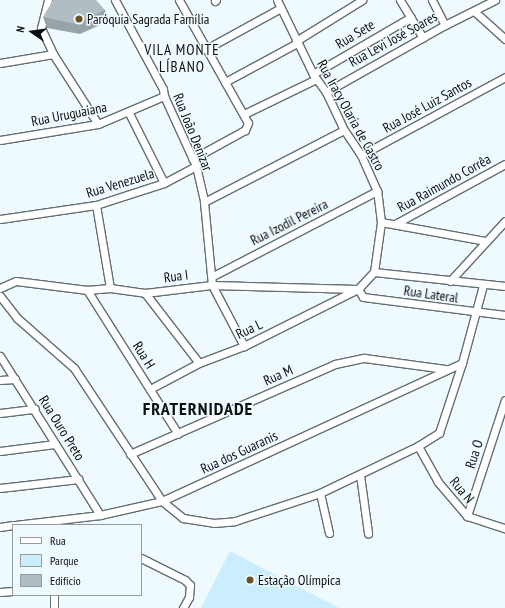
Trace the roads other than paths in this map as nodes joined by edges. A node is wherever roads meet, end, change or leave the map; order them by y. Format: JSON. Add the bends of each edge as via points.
{"nodes":[{"id":1,"x":48,"y":0,"type":"edge"},
{"id":2,"x":115,"y":0,"type":"edge"},
{"id":3,"x":179,"y":0,"type":"edge"},
{"id":4,"x":362,"y":0,"type":"edge"},
{"id":5,"x":400,"y":0,"type":"edge"},
{"id":6,"x":432,"y":0,"type":"edge"},
{"id":7,"x":495,"y":0,"type":"edge"},
{"id":8,"x":280,"y":3,"type":"edge"},
{"id":9,"x":474,"y":11,"type":"junction"},
{"id":10,"x":411,"y":17,"type":"junction"},
{"id":11,"x":444,"y":25,"type":"junction"},
{"id":12,"x":423,"y":38,"type":"junction"},
{"id":13,"x":505,"y":39,"type":"edge"},
{"id":14,"x":296,"y":42,"type":"junction"},
{"id":15,"x":206,"y":49,"type":"junction"},
{"id":16,"x":53,"y":54,"type":"junction"},
{"id":17,"x":0,"y":62,"type":"edge"},
{"id":18,"x":314,"y":77,"type":"junction"},
{"id":19,"x":505,"y":77,"type":"edge"},
{"id":20,"x":225,"y":82,"type":"junction"},
{"id":21,"x":326,"y":92,"type":"junction"},
{"id":22,"x":164,"y":96,"type":"junction"},
{"id":23,"x":129,"y":113,"type":"junction"},
{"id":24,"x":244,"y":114,"type":"junction"},
{"id":25,"x":98,"y":124,"type":"junction"},
{"id":26,"x":344,"y":130,"type":"junction"},
{"id":27,"x":0,"y":140,"type":"edge"},
{"id":28,"x":361,"y":155,"type":"junction"},
{"id":29,"x":192,"y":159,"type":"junction"},
{"id":30,"x":505,"y":164,"type":"edge"},
{"id":31,"x":196,"y":166,"type":"junction"},
{"id":32,"x":164,"y":183,"type":"junction"},
{"id":33,"x":377,"y":191,"type":"junction"},
{"id":34,"x":204,"y":202,"type":"junction"},
{"id":35,"x":96,"y":205,"type":"junction"},
{"id":36,"x":0,"y":219,"type":"edge"},
{"id":37,"x":505,"y":221,"type":"edge"},
{"id":38,"x":381,"y":222,"type":"junction"},
{"id":39,"x":395,"y":224,"type":"junction"},
{"id":40,"x":486,"y":241,"type":"junction"},
{"id":41,"x":374,"y":272,"type":"junction"},
{"id":42,"x":213,"y":276,"type":"junction"},
{"id":43,"x":450,"y":282,"type":"junction"},
{"id":44,"x":212,"y":285,"type":"junction"},
{"id":45,"x":482,"y":285,"type":"junction"},
{"id":46,"x":505,"y":286,"type":"edge"},
{"id":47,"x":0,"y":288,"type":"edge"},
{"id":48,"x":110,"y":288,"type":"junction"},
{"id":49,"x":358,"y":289,"type":"junction"},
{"id":50,"x":87,"y":290,"type":"junction"},
{"id":51,"x":145,"y":293,"type":"junction"},
{"id":52,"x":0,"y":296,"type":"edge"},
{"id":53,"x":475,"y":313,"type":"junction"},
{"id":54,"x":505,"y":315,"type":"edge"},
{"id":55,"x":244,"y":346,"type":"junction"},
{"id":56,"x":0,"y":356,"type":"edge"},
{"id":57,"x":462,"y":362,"type":"junction"},
{"id":58,"x":199,"y":363,"type":"junction"},
{"id":59,"x":444,"y":369,"type":"junction"},
{"id":60,"x":15,"y":379,"type":"junction"},
{"id":61,"x":0,"y":380,"type":"edge"},
{"id":62,"x":150,"y":389,"type":"junction"},
{"id":63,"x":505,"y":400,"type":"edge"},
{"id":64,"x":35,"y":409,"type":"junction"},
{"id":65,"x":0,"y":413,"type":"edge"},
{"id":66,"x":178,"y":434,"type":"junction"},
{"id":67,"x":56,"y":444,"type":"junction"},
{"id":68,"x":418,"y":446,"type":"junction"},
{"id":69,"x":0,"y":451,"type":"edge"},
{"id":70,"x":130,"y":454,"type":"junction"},
{"id":71,"x":360,"y":475,"type":"junction"},
{"id":72,"x":78,"y":479,"type":"junction"},
{"id":73,"x":0,"y":488,"type":"edge"},
{"id":74,"x":320,"y":493,"type":"junction"},
{"id":75,"x":162,"y":501,"type":"junction"},
{"id":76,"x":100,"y":515,"type":"junction"},
{"id":77,"x":468,"y":516,"type":"junction"},
{"id":78,"x":55,"y":523,"type":"edge"},
{"id":79,"x":34,"y":524,"type":"edge"},
{"id":80,"x":12,"y":525,"type":"edge"},
{"id":81,"x":0,"y":527,"type":"edge"},
{"id":82,"x":505,"y":528,"type":"edge"},
{"id":83,"x":329,"y":533,"type":"dead end"},
{"id":84,"x":368,"y":533,"type":"dead end"},
{"id":85,"x":142,"y":558,"type":"edge"},
{"id":86,"x":12,"y":591,"type":"edge"},
{"id":87,"x":0,"y":592,"type":"edge"},
{"id":88,"x":54,"y":596,"type":"edge"},
{"id":89,"x":54,"y":608,"type":"edge"},
{"id":90,"x":184,"y":608,"type":"edge"}],
"edges":[{"from":1,"to":16,"type":"street","via":[[41,28]]},
{"from":2,"to":22,"type":"street","name":"Rua João Denizar","via":[[163,89]]},
{"from":3,"to":15,"type":"street"},
{"from":4,"to":14,"type":"street"},
{"from":5,"to":10,"type":"street"},
{"from":6,"to":11,"type":"street"},
{"from":7,"to":9,"type":"street","name":"Rua Levi José Soares"},
{"from":8,"to":14,"type":"street","name":"Rua Iracy Olaria de Castro"},
{"from":8,"to":15,"type":"street"},
{"from":9,"to":11,"type":"street","name":"Rua Levi José Soares"},
{"from":9,"to":13,"type":"street"},
{"from":10,"to":12,"type":"street"},
{"from":10,"to":18,"type":"street","name":"Rua Sete"},
{"from":11,"to":12,"type":"street","name":"Rua Levi José Soares"},
{"from":12,"to":21,"type":"street","name":"Rua Levi José Soares"},
{"from":14,"to":18,"type":"street","name":"Rua Iracy Olaria de Castro"},
{"from":14,"to":20,"type":"street"},
{"from":15,"to":20,"type":"street"},
{"from":16,"to":17,"type":"street"},
{"from":16,"to":25,"type":"street"},
{"from":18,"to":21,"type":"street","name":"Rua Iracy Olaria de Castro"},
{"from":18,"to":24,"type":"street","name":"Rua Sete"},
{"from":19,"to":28,"type":"street","name":"Rua José Luiz Santos"},
{"from":20,"to":24,"type":"street"},
{"from":21,"to":26,"type":"street","name":"Rua Iracy Olaria de Castro"},
{"from":22,"to":23,"type":"street","name":"Rua Uruguaiana"},
{"from":22,"to":29,"type":"street","name":"Rua João Denizar"},
{"from":23,"to":25,"type":"street","name":"Rua Uruguaiana"},
{"from":23,"to":32,"type":"street"},
{"from":24,"to":29,"type":"street","via":[[248,127]]},
{"from":25,"to":27,"type":"street","name":"Rua Uruguaiana"},
{"from":26,"to":28,"type":"street","name":"Rua Iracy Olaria de Castro"},
{"from":26,"to":34,"type":"street"},
{"from":28,"to":33,"type":"street","name":"Rua Iracy Olaria de Castro"},
{"from":29,"to":31,"type":"street","name":"Rua João Denizar"},
{"from":30,"to":39,"type":"street","name":"Rua Raimundo Corrêa"},
{"from":31,"to":32,"type":"street","name":"Rua Venezuela"},
{"from":31,"to":34,"type":"street","name":"Rua João Denizar"},
{"from":32,"to":35,"type":"street","name":"Rua Venezuela"},
{"from":33,"to":38,"type":"street","name":"Rua Iracy Olaria de Castro"},
{"from":33,"to":42,"type":"street","name":"Rua Izodil Pereira"},
{"from":34,"to":42,"type":"street","name":"Rua João Denizar"},
{"from":35,"to":36,"type":"street","name":"Rua Venezuela"},
{"from":35,"to":48,"type":"street"},
{"from":37,"to":40,"type":"street"},
{"from":38,"to":39,"type":"street"},
{"from":38,"to":41,"type":"street","name":"Rua Iracy Olaria de Castro"},
{"from":39,"to":40,"type":"street"},
{"from":40,"to":43,"type":"street"},
{"from":41,"to":43,"type":"street"},
{"from":41,"to":49,"type":"street"},
{"from":42,"to":44,"type":"street","name":"Rua João Denizar"},
{"from":43,"to":45,"type":"street"},
{"from":44,"to":49,"type":"street","name":"Rua I"},
{"from":44,"to":51,"type":"street","name":"Rua I"},
{"from":44,"to":55,"type":"street"},
{"from":45,"to":46,"type":"street"},
{"from":45,"to":53,"type":"street"},
{"from":47,"to":50,"type":"street","name":"Rua I","via":[[16,281]]},
{"from":48,"to":50,"type":"street","name":"Rua I"},
{"from":48,"to":51,"type":"street","name":"Rua I"},
{"from":49,"to":53,"type":"street","name":"Rua Lateral","via":[[363,297]]},
{"from":49,"to":55,"type":"street","name":"Rua L"},
{"from":50,"to":62,"type":"street","name":"Rua H"},
{"from":51,"to":58,"type":"street"},
{"from":52,"to":70,"type":"street","via":[[17,318],[74,368]]},
{"from":53,"to":54,"type":"street","name":"Rua Lateral"},
{"from":53,"to":57,"type":"street"},
{"from":55,"to":58,"type":"street","name":"Rua L"},
{"from":56,"to":60,"type":"street","name":"Rua Ouro Preto"},
{"from":57,"to":59,"type":"street","name":"Rua dos Guaranis"},
{"from":57,"to":68,"type":"street","via":[[439,433]]},
{"from":58,"to":62,"type":"street","name":"Rua L"},
{"from":59,"to":66,"type":"street","name":"Rua M","via":[[364,358],[335,364]]},
{"from":59,"to":75,"type":"street","name":"Rua dos Guaranis","via":[[347,417]]},
{"from":60,"to":61,"type":"street"},
{"from":60,"to":64,"type":"street","name":"Rua Ouro Preto"},
{"from":62,"to":66,"type":"street","name":"Rua H"},
{"from":63,"to":77,"type":"street","name":"Rua O"},
{"from":64,"to":65,"type":"street"},
{"from":64,"to":67,"type":"street","name":"Rua Ouro Preto"},
{"from":66,"to":70,"type":"street","name":"Rua M"},
{"from":67,"to":69,"type":"street"},
{"from":67,"to":72,"type":"street","name":"Rua Ouro Preto"},
{"from":68,"to":71,"type":"street"},
{"from":68,"to":77,"type":"street","name":"Rua N","via":[[438,482]]},
{"from":70,"to":75,"type":"street"},
{"from":71,"to":74,"type":"street"},
{"from":71,"to":84,"type":"street"},
{"from":72,"to":73,"type":"street"},
{"from":72,"to":76,"type":"street","name":"Rua Ouro Preto"},
{"from":74,"to":75,"type":"street","via":[[235,521],[214,523],[183,518]]},
{"from":74,"to":83,"type":"street"},
{"from":75,"to":76,"type":"street","name":"Rua dos Guaranis"},
{"from":76,"to":78,"type":"street","name":"Rua dos Guaranis"},
{"from":77,"to":82,"type":"street","name":"Rua N","via":[[482,523]]},
{"from":78,"to":79,"type":"street","name":"Rua dos Guaranis"},
{"from":80,"to":81,"type":"street","name":"Rua dos Guaranis"},
{"from":85,"to":90,"type":"street","via":[[186,580],[190,585],[190,597]]},
{"from":86,"to":87,"type":"street"},
{"from":88,"to":89,"type":"street"}]}
